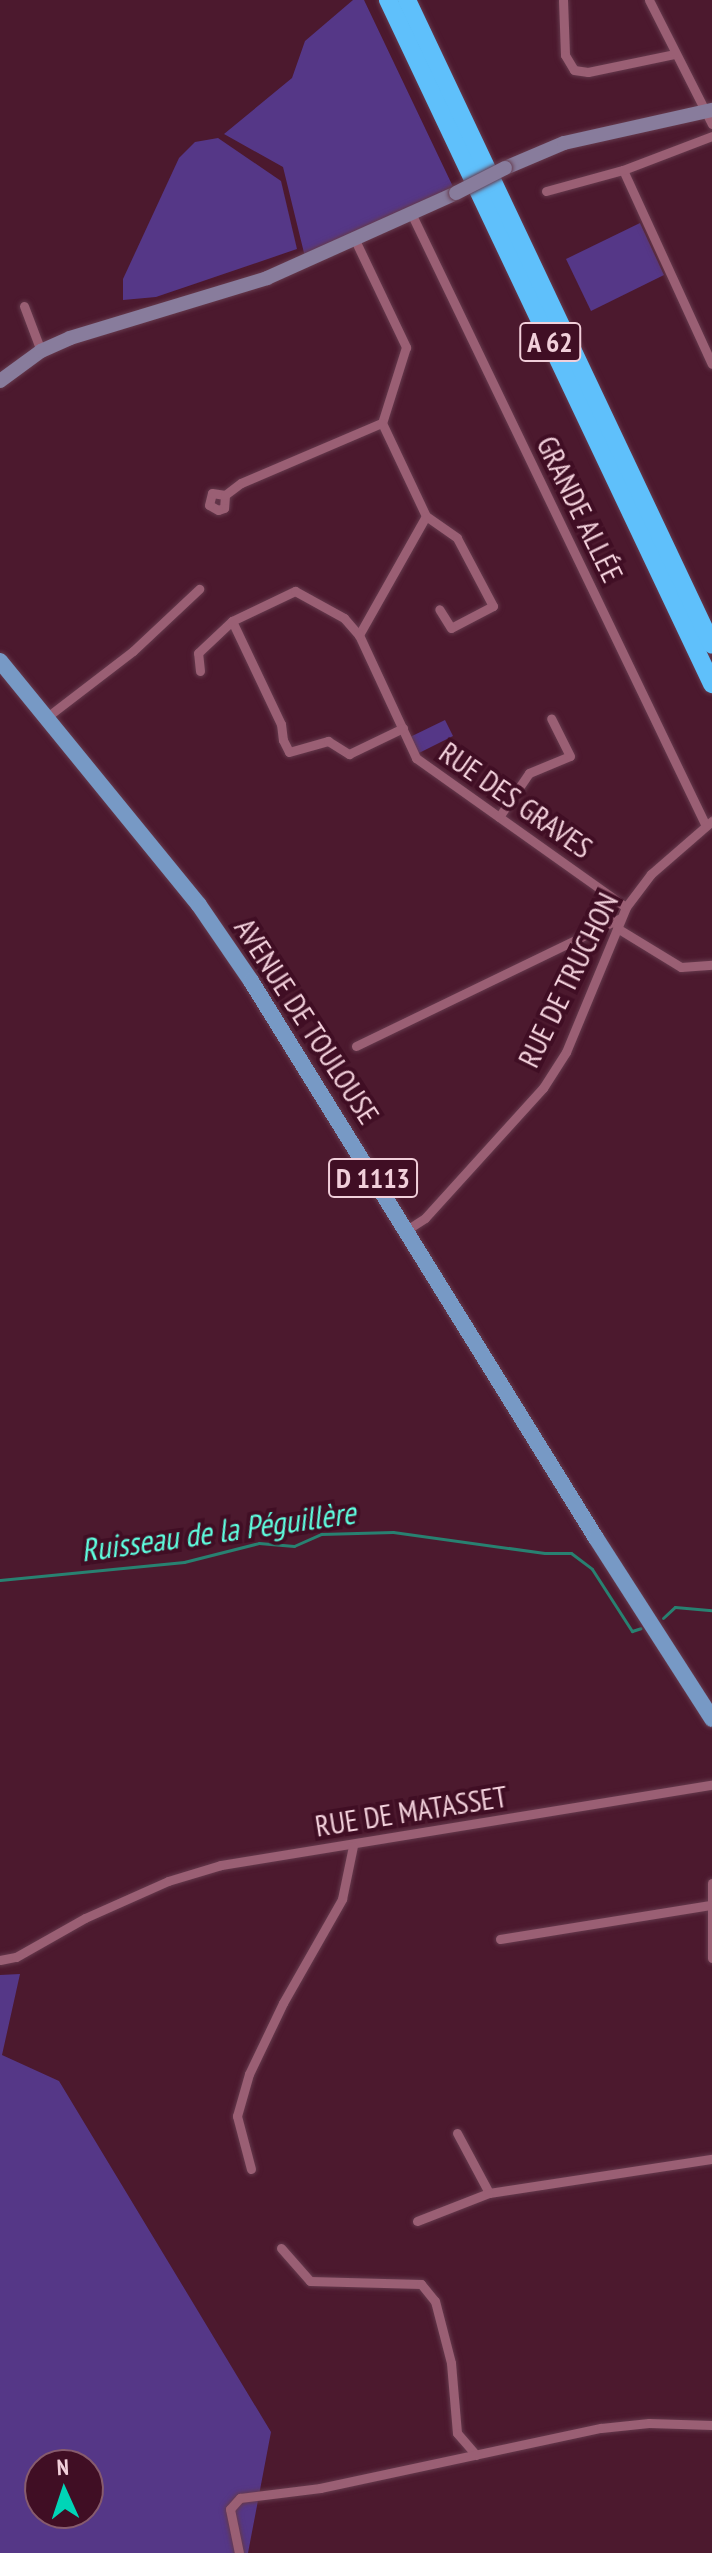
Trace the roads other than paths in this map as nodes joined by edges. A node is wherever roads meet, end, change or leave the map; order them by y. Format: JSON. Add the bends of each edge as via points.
{"nodes":[{"id":1,"x":388,"y":0,"type":"edge"},
{"id":2,"x":407,"y":0,"type":"edge"},
{"id":3,"x":563,"y":0,"type":"edge"},
{"id":4,"x":649,"y":0,"type":"edge"},
{"id":5,"x":675,"y":54,"type":"junction"},
{"id":6,"x":710,"y":115,"type":"edge"},
{"id":7,"x":712,"y":136,"type":"edge"},
{"id":8,"x":623,"y":170,"type":"junction"},
{"id":9,"x":546,"y":191,"type":"dead end"},
{"id":10,"x":411,"y":213,"type":"junction"},
{"id":11,"x":355,"y":240,"type":"junction"},
{"id":12,"x":24,"y":306,"type":"dead end"},
{"id":13,"x":41,"y":351,"type":"junction"},
{"id":14,"x":712,"y":364,"type":"edge"},
{"id":15,"x":0,"y":381,"type":"edge"},
{"id":16,"x":382,"y":423,"type":"junction"},
{"id":17,"x":225,"y":495,"type":"dead end"},
{"id":18,"x":426,"y":516,"type":"junction"},
{"id":19,"x":199,"y":589,"type":"dead end"},
{"id":20,"x":439,"y":609,"type":"dead end"},
{"id":21,"x":232,"y":621,"type":"junction"},
{"id":22,"x":359,"y":635,"type":"junction"},
{"id":23,"x":712,"y":645,"type":"edge"},
{"id":24,"x":0,"y":661,"type":"edge"},
{"id":25,"x":200,"y":671,"type":"dead end"},
{"id":26,"x":712,"y":684,"type":"edge"},
{"id":27,"x":47,"y":717,"type":"junction"},
{"id":28,"x":551,"y":718,"type":"dead end"},
{"id":29,"x":403,"y":728,"type":"junction"},
{"id":30,"x":499,"y":817,"type":"junction"},
{"id":31,"x":709,"y":824,"type":"edge"},
{"id":32,"x":626,"y":907,"type":"junction"},
{"id":33,"x":619,"y":923,"type":"junction"},
{"id":34,"x":712,"y":965,"type":"edge"},
{"id":35,"x":356,"y":1046,"type":"dead end"},
{"id":36,"x":405,"y":1231,"type":"junction"},
{"id":37,"x":712,"y":1719,"type":"edge"},
{"id":38,"x":712,"y":1785,"type":"edge"},
{"id":39,"x":353,"y":1846,"type":"junction"},
{"id":40,"x":712,"y":1883,"type":"edge"},
{"id":41,"x":710,"y":1905,"type":"junction"},
{"id":42,"x":500,"y":1939,"type":"dead end"},
{"id":43,"x":712,"y":1958,"type":"edge"},
{"id":44,"x":0,"y":1960,"type":"edge"},
{"id":45,"x":457,"y":2133,"type":"dead end"},
{"id":46,"x":712,"y":2159,"type":"edge"},
{"id":47,"x":251,"y":2169,"type":"dead end"},
{"id":48,"x":489,"y":2193,"type":"junction"},
{"id":49,"x":417,"y":2221,"type":"dead end"},
{"id":50,"x":281,"y":2248,"type":"dead end"},
{"id":51,"x":712,"y":2425,"type":"edge"},
{"id":52,"x":476,"y":2455,"type":"junction"},
{"id":53,"x":239,"y":2553,"type":"edge"}],
"edges":[{"from":1,"to":26,"type":"highway","number":"A 62"},
{"from":2,"to":23,"type":"highway","number":"A 62"},
{"from":3,"to":5,"type":"street","via":[[565,55],[574,70],[588,72]]},
{"from":4,"to":5,"type":"street"},
{"from":5,"to":6,"type":"street"},
{"from":6,"to":10,"type":"street","bridge":true,"via":[[564,143]]},
{"from":7,"to":8,"type":"street"},
{"from":8,"to":9,"type":"street"},
{"from":8,"to":14,"type":"street"},
{"from":10,"to":11,"type":"street"},
{"from":10,"to":31,"type":"street","name":"GRANDE ALLÉE"},
{"from":11,"to":13,"type":"street","via":[[267,278]]},
{"from":11,"to":16,"type":"street","via":[[406,347]]},
{"from":12,"to":13,"type":"street"},
{"from":13,"to":15,"type":"street"},
{"from":16,"to":17,"type":"street","via":[[241,483]]},
{"from":16,"to":18,"type":"street"},
{"from":18,"to":20,"type":"street","via":[[457,538],[493,606],[451,628]]},
{"from":18,"to":22,"type":"street"},
{"from":19,"to":27,"type":"street","via":[[133,651]]},
{"from":21,"to":22,"type":"street","via":[[295,591],[344,618]]},
{"from":21,"to":25,"type":"street","via":[[198,653]]},
{"from":21,"to":29,"type":"street","via":[[289,752],[328,741],[349,754]]},
{"from":22,"to":29,"type":"street","name":"RUE DES GRAVES"},
{"from":24,"to":27,"type":"main road","name":"AVENUE DE TOULOUSE","number":"D 1113"},
{"from":27,"to":36,"type":"main road","name":"AVENUE DE TOULOUSE","number":"D 1113","via":[[199,905]]},
{"from":28,"to":30,"type":"street","via":[[570,756],[529,773]]},
{"from":29,"to":30,"type":"street","name":"RUE DES GRAVES","via":[[416,758]]},
{"from":30,"to":32,"type":"street","name":"RUE DES GRAVES"},
{"from":31,"to":32,"type":"street","name":"RUE DE TRUCHON","via":[[651,874]]},
{"from":32,"to":33,"type":"street","name":"RUE DE TRUCHON"},
{"from":33,"to":34,"type":"street","via":[[681,967]]},
{"from":33,"to":35,"type":"street"},
{"from":33,"to":36,"type":"street","name":"RUE DE TRUCHON","via":[[566,1052],[543,1088],[425,1218]]},
{"from":36,"to":37,"type":"main road","name":"AVENUE DE TOULOUSE","number":"D 1113"},
{"from":38,"to":39,"type":"street","name":"RUE DE MATASSET"},
{"from":39,"to":44,"type":"street","name":"RUE DE MATASSET","via":[[221,1865],[168,1881],[16,1957]]},
{"from":39,"to":47,"type":"street","via":[[342,1899],[249,2074],[237,2116]]},
{"from":40,"to":41,"type":"street"},
{"from":41,"to":42,"type":"street"},
{"from":41,"to":43,"type":"street"},
{"from":45,"to":48,"type":"street"},
{"from":46,"to":48,"type":"street"},
{"from":48,"to":49,"type":"street"},
{"from":50,"to":52,"type":"street","via":[[310,2281],[421,2284],[435,2301],[451,2363],[457,2433]]},
{"from":51,"to":52,"type":"street","via":[[601,2428]]},
{"from":52,"to":53,"type":"street","via":[[320,2488],[240,2498],[230,2509]]}]}
